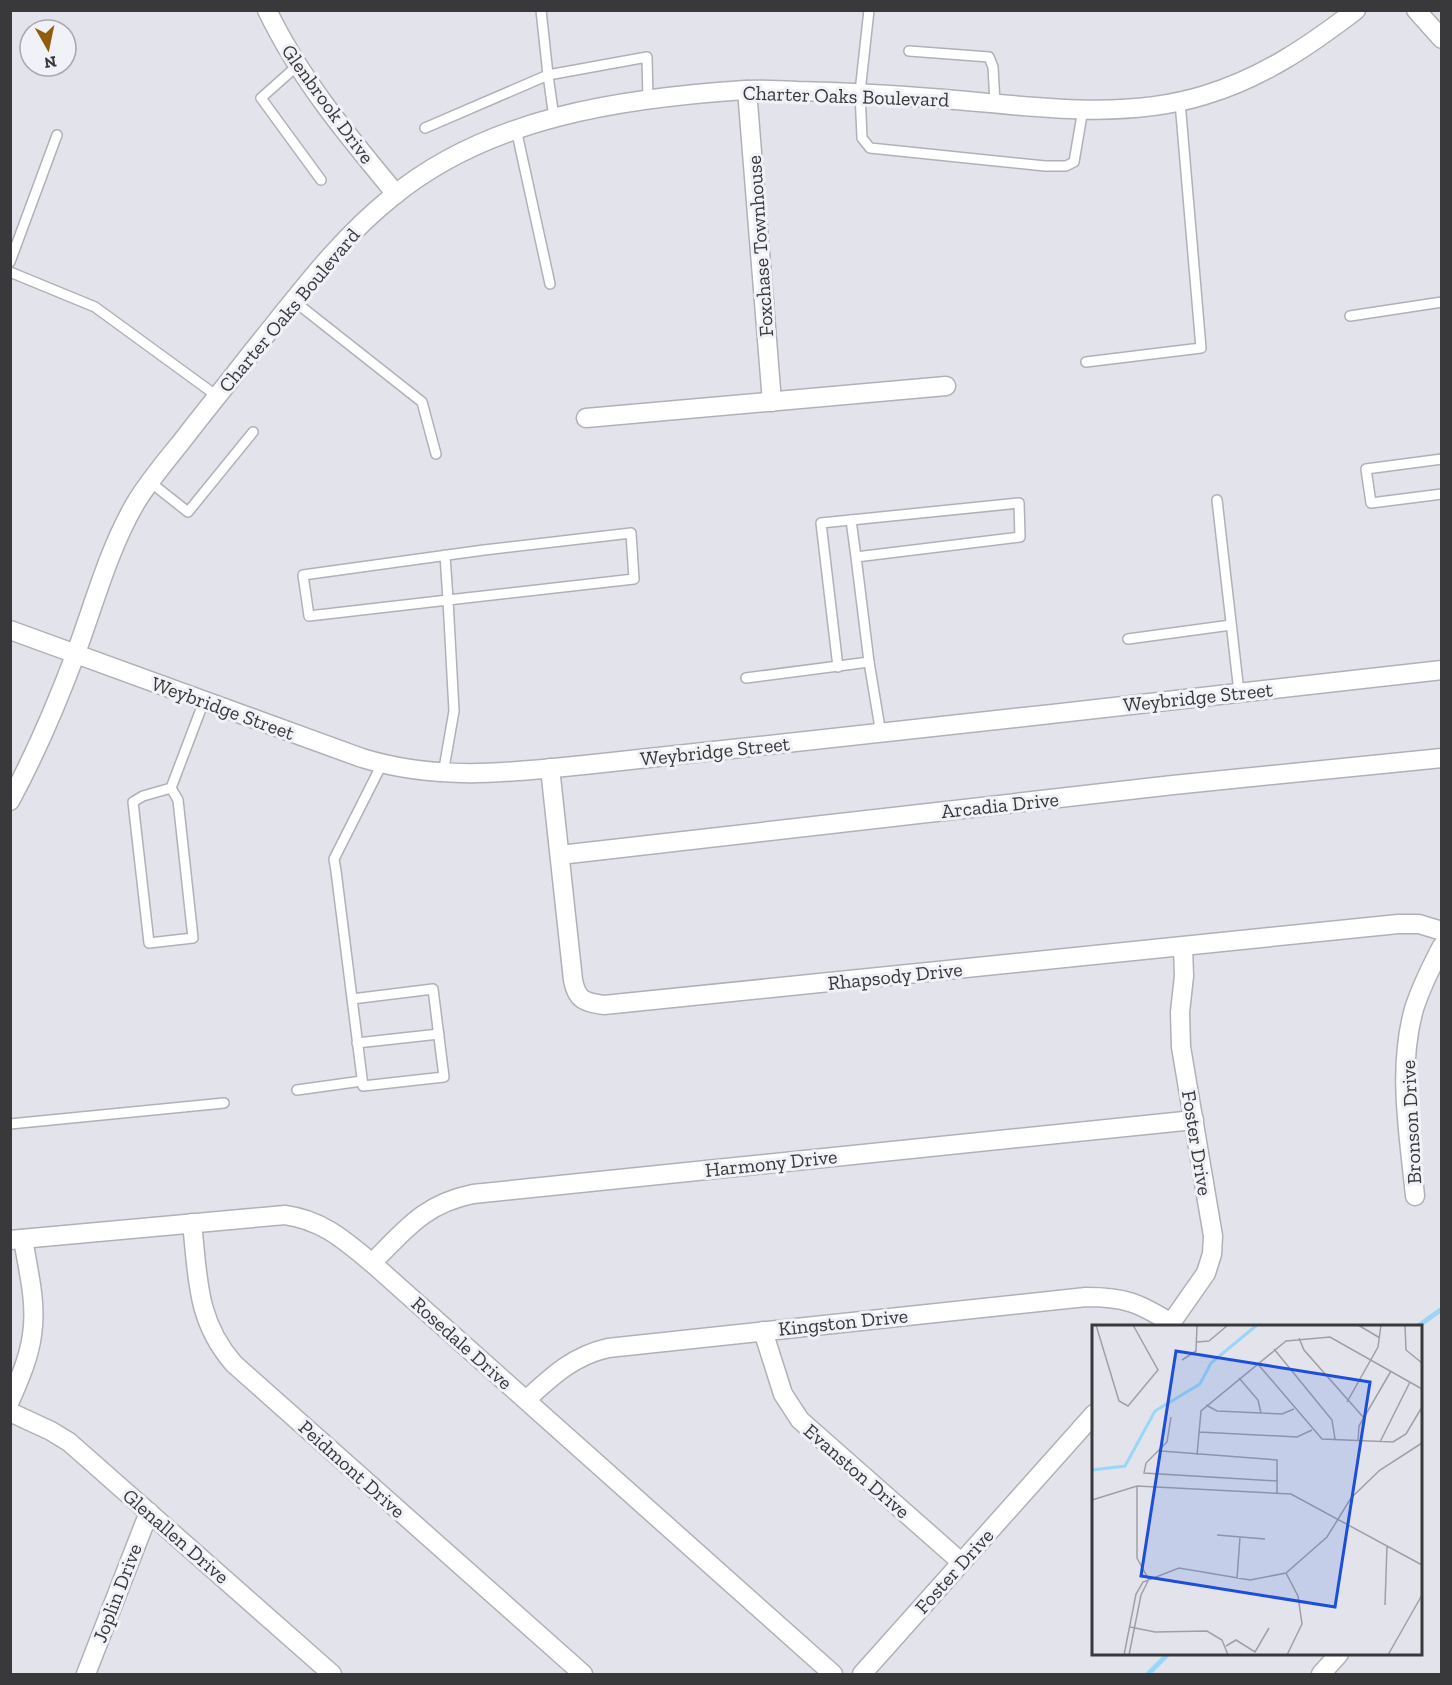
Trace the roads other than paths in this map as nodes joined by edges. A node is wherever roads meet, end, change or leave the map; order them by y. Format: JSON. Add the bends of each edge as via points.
{"nodes":[{"id":1,"x":267,"y":10,"type":"edge"},
{"id":2,"x":541,"y":10,"type":"edge"},
{"id":3,"x":869,"y":10,"type":"edge"},
{"id":4,"x":1356,"y":10,"type":"edge"},
{"id":5,"x":1416,"y":10,"type":"edge"},
{"id":6,"x":1442,"y":39,"type":"edge"},
{"id":7,"x":909,"y":51,"type":"dead end"},
{"id":8,"x":297,"y":66,"type":"junction"},
{"id":9,"x":548,"y":75,"type":"junction"},
{"id":10,"x":747,"y":90,"type":"junction"},
{"id":11,"x":860,"y":92,"type":"junction"},
{"id":12,"x":648,"y":100,"type":"junction"},
{"id":13,"x":1180,"y":102,"type":"junction"},
{"id":14,"x":995,"y":103,"type":"junction"},
{"id":15,"x":1083,"y":109,"type":"junction"},
{"id":16,"x":554,"y":118,"type":"junction"},
{"id":17,"x":425,"y":128,"type":"dead end"},
{"id":18,"x":516,"y":129,"type":"junction"},
{"id":19,"x":57,"y":135,"type":"dead end"},
{"id":20,"x":321,"y":180,"type":"dead end"},
{"id":21,"x":396,"y":194,"type":"junction"},
{"id":22,"x":10,"y":262,"type":"edge"},
{"id":23,"x":10,"y":272,"type":"edge"},
{"id":24,"x":550,"y":284,"type":"dead end"},
{"id":25,"x":294,"y":301,"type":"junction"},
{"id":26,"x":1442,"y":302,"type":"edge"},
{"id":27,"x":1350,"y":316,"type":"dead end"},
{"id":28,"x":1086,"y":362,"type":"dead end"},
{"id":29,"x":946,"y":386,"type":"dead end"},
{"id":30,"x":217,"y":396,"type":"junction"},
{"id":31,"x":772,"y":402,"type":"junction"},
{"id":32,"x":586,"y":418,"type":"dead end"},
{"id":33,"x":253,"y":432,"type":"dead end"},
{"id":34,"x":436,"y":454,"type":"dead end"},
{"id":35,"x":1442,"y":459,"type":"edge"},
{"id":36,"x":150,"y":482,"type":"junction"},
{"id":37,"x":1442,"y":494,"type":"edge"},
{"id":38,"x":1217,"y":500,"type":"dead end"},
{"id":39,"x":851,"y":520,"type":"junction"},
{"id":40,"x":445,"y":555,"type":"junction"},
{"id":41,"x":856,"y":557,"type":"junction"},
{"id":42,"x":448,"y":600,"type":"junction"},
{"id":43,"x":1231,"y":626,"type":"junction"},
{"id":44,"x":10,"y":630,"type":"edge"},
{"id":45,"x":1128,"y":639,"type":"dead end"},
{"id":46,"x":76,"y":654,"type":"junction"},
{"id":47,"x":869,"y":662,"type":"junction"},
{"id":48,"x":838,"y":667,"type":"junction"},
{"id":49,"x":1442,"y":670,"type":"edge"},
{"id":50,"x":746,"y":678,"type":"dead end"},
{"id":51,"x":1239,"y":692,"type":"junction"},
{"id":52,"x":204,"y":701,"type":"junction"},
{"id":53,"x":881,"y":734,"type":"junction"},
{"id":54,"x":1442,"y":758,"type":"edge"},
{"id":55,"x":382,"y":764,"type":"junction"},
{"id":56,"x":550,"y":768,"type":"junction"},
{"id":57,"x":443,"y":774,"type":"junction"},
{"id":58,"x":171,"y":788,"type":"junction"},
{"id":59,"x":10,"y":801,"type":"edge"},
{"id":60,"x":560,"y":855,"type":"junction"},
{"id":61,"x":1442,"y":931,"type":"edge"},
{"id":62,"x":1442,"y":946,"type":"edge"},
{"id":63,"x":1183,"y":947,"type":"junction"},
{"id":64,"x":352,"y":999,"type":"junction"},
{"id":65,"x":439,"y":1034,"type":"junction"},
{"id":66,"x":357,"y":1043,"type":"junction"},
{"id":67,"x":362,"y":1081,"type":"junction"},
{"id":68,"x":297,"y":1090,"type":"dead end"},
{"id":69,"x":224,"y":1103,"type":"dead end"},
{"id":70,"x":1194,"y":1120,"type":"junction"},
{"id":71,"x":10,"y":1124,"type":"edge"},
{"id":72,"x":1415,"y":1196,"type":"dead end"},
{"id":73,"x":192,"y":1223,"type":"junction"},
{"id":74,"x":17,"y":1240,"type":"edge"},
{"id":75,"x":372,"y":1263,"type":"junction"},
{"id":76,"x":1170,"y":1325,"type":"edge"},
{"id":77,"x":763,"y":1331,"type":"junction"},
{"id":78,"x":526,"y":1400,"type":"junction"},
{"id":79,"x":10,"y":1401,"type":"edge"},
{"id":80,"x":10,"y":1412,"type":"edge"},
{"id":81,"x":1092,"y":1416,"type":"edge"},
{"id":82,"x":149,"y":1512,"type":"junction"},
{"id":83,"x":961,"y":1562,"type":"junction"},
{"id":84,"x":1337,"y":1655,"type":"edge"},
{"id":85,"x":86,"y":1674,"type":"edge"},
{"id":86,"x":332,"y":1674,"type":"edge"},
{"id":87,"x":583,"y":1674,"type":"edge"},
{"id":88,"x":833,"y":1674,"type":"edge"},
{"id":89,"x":862,"y":1674,"type":"edge"},
{"id":90,"x":1321,"y":1674,"type":"edge"}],
"edges":[{"from":1,"to":8,"type":"street","name":"Glenbrook Drive"},
{"from":2,"to":9,"type":"lane"},
{"from":3,"to":11,"type":"lane"},
{"from":4,"to":13,"type":"street","name":"Charter Oaks Boulevard","via":[[1281,63],[1222,90]]},
{"from":5,"to":6,"type":"street"},
{"from":7,"to":14,"type":"lane","via":[[989,57]]},
{"from":8,"to":20,"type":"lane","via":[[261,98]]},
{"from":8,"to":21,"type":"street","name":"Glenbrook Drive"},
{"from":9,"to":12,"type":"lane","via":[[647,57]]},
{"from":9,"to":16,"type":"lane"},
{"from":9,"to":17,"type":"lane"},
{"from":10,"to":11,"type":"street","name":"Charter Oaks Boulevard"},
{"from":10,"to":12,"type":"street","name":"Charter Oaks Boulevard"},
{"from":10,"to":31,"type":"street","name":"Foxchase Townhouse"},
{"from":11,"to":14,"type":"street","name":"Charter Oaks Boulevard"},
{"from":11,"to":15,"type":"lane","via":[[862,138],[870,148],[1046,166],[1074,162]]},
{"from":12,"to":16,"type":"street","name":"Charter Oaks Boulevard"},
{"from":13,"to":15,"type":"street","name":"Charter Oaks Boulevard"},
{"from":13,"to":28,"type":"lane","via":[[1201,348]]},
{"from":14,"to":15,"type":"street","name":"Charter Oaks Boulevard"},
{"from":16,"to":18,"type":"street","name":"Charter Oaks Boulevard"},
{"from":18,"to":21,"type":"street","name":"Charter Oaks Boulevard","via":[[458,153]]},
{"from":18,"to":24,"type":"lane"},
{"from":19,"to":22,"type":"lane"},
{"from":21,"to":25,"type":"street","name":"Charter Oaks Boulevard","via":[[334,252]]},
{"from":23,"to":30,"type":"lane","via":[[95,307]]},
{"from":25,"to":30,"type":"street","name":"Charter Oaks Boulevard"},
{"from":25,"to":34,"type":"lane","via":[[422,402]]},
{"from":26,"to":27,"type":"lane"},
{"from":29,"to":31,"type":"street"},
{"from":30,"to":36,"type":"street","name":"Charter Oaks Boulevard"},
{"from":31,"to":32,"type":"street"},
{"from":33,"to":36,"type":"lane","via":[[188,512]]},
{"from":35,"to":37,"type":"lane","via":[[1366,469],[1371,502]]},
{"from":36,"to":46,"type":"street","name":"Charter Oaks Boulevard","via":[[115,545]]},
{"from":38,"to":43,"type":"lane"},
{"from":39,"to":41,"type":"lane"},
{"from":39,"to":41,"type":"lane","via":[[1019,503],[1020,537]]},
{"from":39,"to":48,"type":"lane","via":[[821,523]]},
{"from":40,"to":42,"type":"lane"},
{"from":40,"to":42,"type":"lane","via":[[303,575],[309,616]]},
{"from":40,"to":42,"type":"lane","via":[[631,533],[634,579]]},
{"from":41,"to":47,"type":"lane"},
{"from":42,"to":57,"type":"lane","via":[[454,711]]},
{"from":43,"to":45,"type":"lane"},
{"from":43,"to":51,"type":"lane"},
{"from":44,"to":46,"type":"street","name":"Weybridge Street"},
{"from":46,"to":52,"type":"street","name":"Weybridge Street"},
{"from":46,"to":59,"type":"street","name":"Charter Oaks Boulevard"},
{"from":47,"to":48,"type":"lane"},
{"from":47,"to":53,"type":"lane"},
{"from":48,"to":50,"type":"lane"},
{"from":49,"to":51,"type":"street","name":"Weybridge Street"},
{"from":51,"to":53,"type":"street","name":"Weybridge Street"},
{"from":52,"to":55,"type":"street","name":"Weybridge Street"},
{"from":52,"to":58,"type":"lane"},
{"from":53,"to":56,"type":"street","name":"Weybridge Street"},
{"from":54,"to":60,"type":"street","name":"Arcadia Drive"},
{"from":55,"to":57,"type":"street","name":"Weybridge Street"},
{"from":55,"to":64,"type":"lane","via":[[334,859]]},
{"from":56,"to":57,"type":"street","name":"Weybridge Street"},
{"from":56,"to":60,"type":"street","name":"Rhapsody Drive"},
{"from":58,"to":58,"type":"lane","via":[[178,800],[193,938],[149,943],[133,802]]},
{"from":60,"to":63,"type":"street","name":"Rhapsody Drive","via":[[573,980],[578,995],[589,1003],[616,1004]]},
{"from":61,"to":63,"type":"street","name":"Rhapsody Drive","via":[[1419,924],[1398,924]]},
{"from":62,"to":72,"type":"street","name":"Bronson Drive","via":[[1421,987],[1406,1053]]},
{"from":63,"to":70,"type":"street","name":"Foster Drive","via":[[1181,1047]]},
{"from":64,"to":65,"type":"lane","via":[[433,989]]},
{"from":64,"to":66,"type":"lane"},
{"from":65,"to":66,"type":"lane"},
{"from":65,"to":67,"type":"lane","via":[[444,1077],[363,1086]]},
{"from":66,"to":67,"type":"lane"},
{"from":67,"to":68,"type":"lane"},
{"from":69,"to":71,"type":"lane"},
{"from":70,"to":75,"type":"street","name":"Harmony Drive","via":[[473,1194],[453,1198],[427,1211]]},
{"from":70,"to":76,"type":"street","name":"Foster Drive","via":[[1213,1236],[1212,1254],[1206,1273]]},
{"from":73,"to":74,"type":"street","name":"Rosedale Drive"},
{"from":73,"to":75,"type":"street","name":"Rosedale Drive","via":[[266,1215],[298,1216],[327,1228]]},
{"from":73,"to":87,"type":"street","name":"Peidmont Drive","via":[[201,1303],[220,1348]]},
{"from":74,"to":79,"type":"street","via":[[34,1305],[33,1334]]},
{"from":75,"to":78,"type":"street","name":"Rosedale Drive"},
{"from":76,"to":77,"type":"street","name":"Kingston Drive","via":[[1132,1302],[1086,1297]]},
{"from":77,"to":78,"type":"street","name":"Kingston Drive","via":[[593,1351],[563,1367]]},
{"from":77,"to":83,"type":"street","name":"Evanston Drive","via":[[783,1394],[800,1420]]},
{"from":78,"to":88,"type":"street","name":"Rosedale Drive"},
{"from":80,"to":82,"type":"street","name":"Glenallen Drive","via":[[69,1442]]},
{"from":81,"to":83,"type":"street","name":"Foster Drive"},
{"from":82,"to":85,"type":"street","name":"Joplin Drive"},
{"from":82,"to":86,"type":"street","name":"Glenallen Drive"},
{"from":83,"to":89,"type":"street","name":"Foster Drive"},
{"from":84,"to":90,"type":"street"}]}
